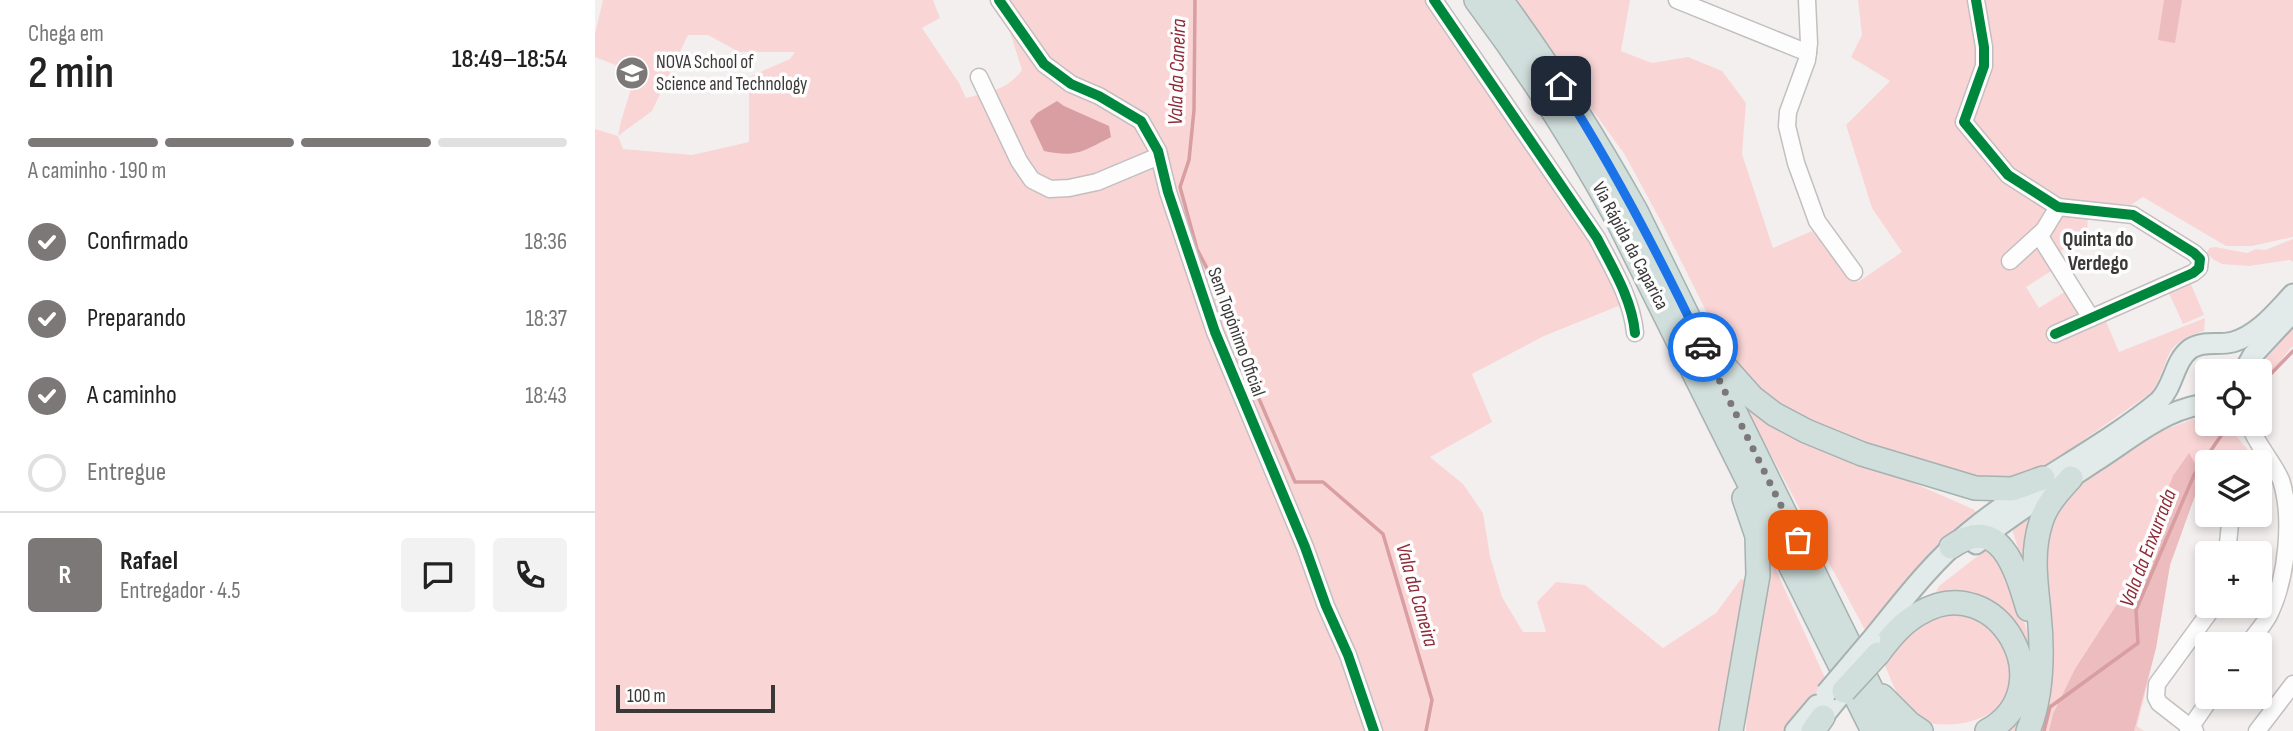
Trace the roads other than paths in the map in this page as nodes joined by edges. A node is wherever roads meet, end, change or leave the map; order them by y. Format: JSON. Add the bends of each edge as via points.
{"nodes":[{"id":1,"x":999,"y":0,"type":"edge"},
{"id":2,"x":1433,"y":0,"type":"edge"},
{"id":3,"x":1476,"y":0,"type":"edge"},
{"id":4,"x":1501,"y":0,"type":"edge"},
{"id":5,"x":1677,"y":0,"type":"edge"},
{"id":6,"x":1807,"y":0,"type":"edge"},
{"id":7,"x":1976,"y":0,"type":"edge"},
{"id":8,"x":1705,"y":5,"type":"edge"},
{"id":9,"x":1808,"y":53,"type":"junction"},
{"id":10,"x":979,"y":77,"type":"dead end"},
{"id":11,"x":1159,"y":156,"type":"junction"},
{"id":12,"x":2058,"y":207,"type":"junction"},
{"id":13,"x":2039,"y":236,"type":"junction"},
{"id":14,"x":2010,"y":261,"type":"dead end"},
{"id":15,"x":1854,"y":272,"type":"dead end"},
{"id":16,"x":2293,"y":294,"type":"edge"},
{"id":17,"x":2293,"y":312,"type":"edge"},
{"id":18,"x":2091,"y":318,"type":"junction"},
{"id":19,"x":1635,"y":333,"type":"dead end"},
{"id":20,"x":2055,"y":334,"type":"dead end"},
{"id":21,"x":1700,"y":339,"type":"junction"},
{"id":22,"x":2219,"y":344,"type":"junction"},
{"id":23,"x":2236,"y":359,"type":"edge"},
{"id":24,"x":2251,"y":359,"type":"edge"},
{"id":25,"x":2178,"y":369,"type":"junction"},
{"id":26,"x":2195,"y":402,"type":"edge"},
{"id":27,"x":2195,"y":408,"type":"edge"},
{"id":28,"x":1720,"y":425,"type":"junction"},
{"id":29,"x":2255,"y":436,"type":"edge"},
{"id":30,"x":2043,"y":478,"type":"junction"},
{"id":31,"x":2071,"y":478,"type":"junction"},
{"id":32,"x":2290,"y":492,"type":"edge"},
{"id":33,"x":1984,"y":537,"type":"junction"},
{"id":34,"x":1951,"y":547,"type":"junction"},
{"id":35,"x":2205,"y":618,"type":"edge"},
{"id":36,"x":2257,"y":632,"type":"edge"},
{"id":37,"x":1875,"y":647,"type":"junction"},
{"id":38,"x":2041,"y":656,"type":"junction"},
{"id":39,"x":1866,"y":680,"type":"junction"},
{"id":40,"x":2293,"y":684,"type":"edge"},
{"id":41,"x":2204,"y":709,"type":"edge"},
{"id":42,"x":1817,"y":716,"type":"edge"},
{"id":43,"x":2191,"y":730,"type":"edge"},
{"id":44,"x":1374,"y":731,"type":"edge"},
{"id":45,"x":1731,"y":731,"type":"edge"},
{"id":46,"x":1871,"y":731,"type":"edge"},
{"id":47,"x":1892,"y":731,"type":"edge"},
{"id":48,"x":1921,"y":731,"type":"edge"},
{"id":49,"x":1987,"y":731,"type":"edge"},
{"id":50,"x":2028,"y":731,"type":"edge"},
{"id":51,"x":2257,"y":731,"type":"edge"}],
"edges":[{"from":1,"to":11,"type":"street","name":"Sem Topónimo Oficial","via":[[1044,64],[1142,121]]},
{"from":2,"to":19,"type":"street","via":[[1597,238],[1619,279]]},
{"from":3,"to":28,"type":"highway","name":"Via Rápida da Caparica","via":[[1583,157]]},
{"from":4,"to":21,"type":"highway","name":"Via Rápida da Caparica","via":[[1601,148]]},
{"from":5,"to":8,"type":"street"},
{"from":6,"to":9,"type":"street"},
{"from":7,"to":12,"type":"street","via":[[1984,66],[1963,122],[2008,175]]},
{"from":8,"to":9,"type":"street"},
{"from":9,"to":15,"type":"street","via":[[1787,126],[1795,163],[1817,221]]},
{"from":10,"to":11,"type":"street","via":[[1019,161],[1032,180],[1050,189],[1097,182]]},
{"from":11,"to":44,"type":"street","name":"Sem Topónimo Oficial","via":[[1215,332],[1348,655]]},
{"from":12,"to":13,"type":"street"},
{"from":12,"to":18,"type":"street","via":[[2133,215],[2194,253],[2200,264],[2193,273]]},
{"from":13,"to":14,"type":"street"},
{"from":13,"to":18,"type":"street"},
{"from":16,"to":22,"type":"main road","via":[[2251,334]]},
{"from":17,"to":24,"type":"main road"},
{"from":18,"to":20,"type":"street"},
{"from":21,"to":30,"type":"highway","via":[[1752,397],[1805,431],[1862,454],[1975,488],[2012,489]]},
{"from":21,"to":39,"type":"highway","name":"Via Rápida da Caparica"},
{"from":22,"to":23,"type":"main road"},
{"from":22,"to":25,"type":"main road","via":[[2196,346],[2186,353]]},
{"from":25,"to":26,"type":"main road","via":[[2182,391]]},
{"from":25,"to":30,"type":"main road","via":[[2169,390],[2153,406]]},
{"from":27,"to":31,"type":"main road","via":[[2171,413]]},
{"from":28,"to":45,"type":"highway","via":[[1759,554]]},
{"from":28,"to":46,"type":"highway","name":"Via Rápida da Caparica"},
{"from":29,"to":32,"type":"street"},
{"from":30,"to":34,"type":"main road"},
{"from":31,"to":33,"type":"main road"},
{"from":31,"to":38,"type":"highway","via":[[2053,497],[2041,521],[2035,552]]},
{"from":32,"to":36,"type":"street","via":[[2287,564],[2270,613]]},
{"from":33,"to":34,"type":"highway","via":[[1968,538]]},
{"from":33,"to":37,"type":"main road","via":[[1932,583]]},
{"from":33,"to":38,"type":"highway","via":[[2002,547],[2016,571]]},
{"from":34,"to":37,"type":"main road","via":[[1920,580]]},
{"from":35,"to":43,"type":"street","via":[[2157,684],[2159,703]]},
{"from":37,"to":42,"type":"highway","bridge":true},
{"from":37,"to":49,"type":"highway","via":[[1932,607],[1970,605],[1996,618],[2010,632],[2020,653],[2021,680],[2013,706]]},
{"from":38,"to":50,"type":"highway","via":[[2038,697]]},
{"from":39,"to":47,"type":"highway","name":"Via Rápida da Caparica"},
{"from":39,"to":48,"type":"highway"},
{"from":40,"to":51,"type":"street"},
{"from":41,"to":43,"type":"street"}]}
